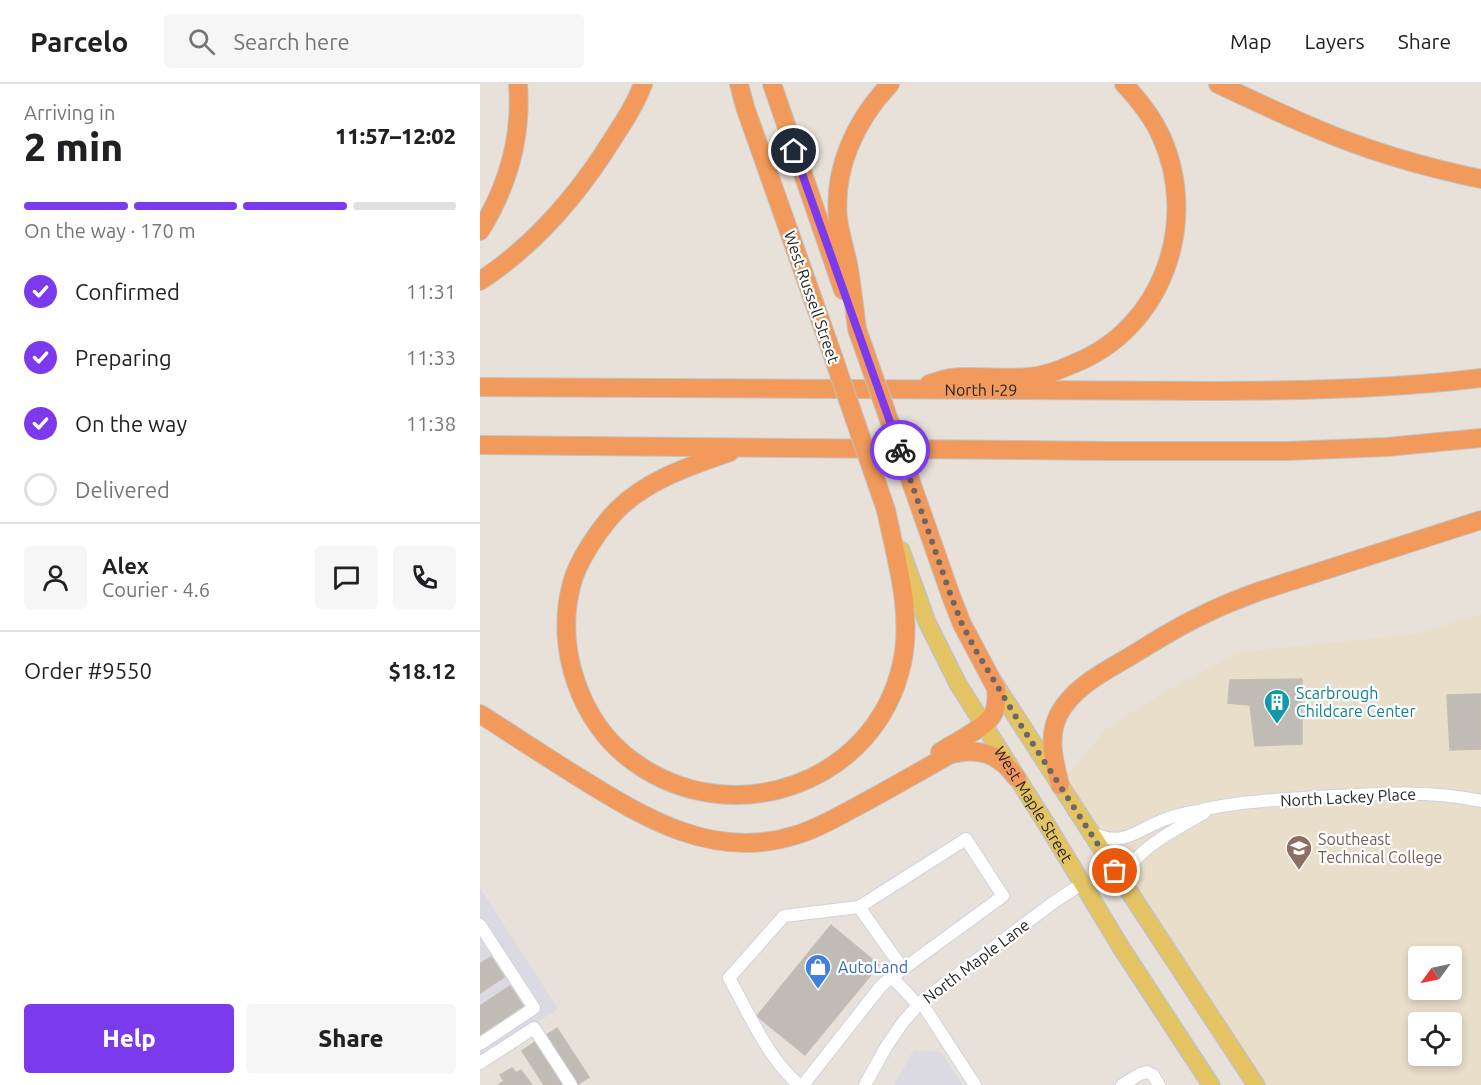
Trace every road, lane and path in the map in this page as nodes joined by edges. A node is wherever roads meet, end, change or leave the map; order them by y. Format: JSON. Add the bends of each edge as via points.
{"nodes":[{"id":1,"x":518,"y":84,"type":"edge"},
{"id":2,"x":643,"y":84,"type":"edge"},
{"id":3,"x":740,"y":84,"type":"edge"},
{"id":4,"x":772,"y":84,"type":"edge"},
{"id":5,"x":890,"y":84,"type":"edge"},
{"id":6,"x":1124,"y":84,"type":"edge"},
{"id":7,"x":1218,"y":84,"type":"edge"},
{"id":8,"x":1481,"y":179,"type":"edge"},
{"id":9,"x":480,"y":231,"type":"edge"},
{"id":10,"x":480,"y":281,"type":"edge"},
{"id":11,"x":857,"y":328,"type":"junction"},
{"id":12,"x":1481,"y":378,"type":"edge"},
{"id":13,"x":480,"y":387,"type":"edge"},
{"id":14,"x":909,"y":390,"type":"junction"},
{"id":15,"x":1481,"y":438,"type":"edge"},
{"id":16,"x":480,"y":445,"type":"edge"},
{"id":17,"x":740,"y":448,"type":"junction"},
{"id":18,"x":886,"y":510,"type":"junction"},
{"id":19,"x":1481,"y":520,"type":"edge"},
{"id":20,"x":987,"y":670,"type":"junction"},
{"id":21,"x":480,"y":714,"type":"edge"},
{"id":22,"x":983,"y":724,"type":"junction"},
{"id":23,"x":1017,"y":778,"type":"junction"},
{"id":24,"x":1060,"y":785,"type":"junction"},
{"id":25,"x":1481,"y":801,"type":"edge"},
{"id":26,"x":1215,"y":807,"type":"junction"},
{"id":27,"x":851,"y":810,"type":"junction"},
{"id":28,"x":1089,"y":831,"type":"junction"},
{"id":29,"x":1083,"y":883,"type":"junction"},
{"id":30,"x":1128,"y":890,"type":"junction"},
{"id":31,"x":859,"y":907,"type":"junction"},
{"id":32,"x":480,"y":925,"type":"edge"},
{"id":33,"x":903,"y":969,"type":"junction"},
{"id":34,"x":892,"y":977,"type":"junction"},
{"id":35,"x":920,"y":1004,"type":"junction"},
{"id":36,"x":480,"y":1044,"type":"edge"},
{"id":37,"x":480,"y":1063,"type":"edge"},
{"id":38,"x":571,"y":1085,"type":"edge"},
{"id":39,"x":801,"y":1085,"type":"edge"},
{"id":40,"x":865,"y":1085,"type":"edge"},
{"id":41,"x":975,"y":1085,"type":"edge"},
{"id":42,"x":1122,"y":1085,"type":"edge"},
{"id":43,"x":1159,"y":1085,"type":"edge"},
{"id":44,"x":1211,"y":1085,"type":"edge"},
{"id":45,"x":1256,"y":1085,"type":"edge"}],
"edges":[{"from":1,"to":9,"type":"highway","via":[[517,131],[510,166]]},
{"from":2,"to":10,"type":"highway","via":[[609,145],[564,206],[514,255]]},
{"from":3,"to":18,"type":"highway","name":"West Russell Street","bridge":true},
{"from":4,"to":11,"type":"highway","name":"West Russell Street"},
{"from":5,"to":11,"type":"highway","via":[[862,118],[840,176],[838,218]]},
{"from":6,"to":14,"type":"highway","via":[[1152,118],[1175,182],[1172,253],[1154,295],[1126,330],[1108,345],[1057,370],[1031,377],[953,377]]},
{"from":7,"to":8,"type":"highway","via":[[1350,142]]},
{"from":11,"to":20,"type":"highway","name":"West Russell Street","bridge":true,"via":[[958,615]]},
{"from":12,"to":14,"type":"highway","name":"North I-29","via":[[1316,390]]},
{"from":13,"to":14,"type":"highway","name":"North I-29"},
{"from":15,"to":17,"type":"highway","via":[[1287,451]]},
{"from":16,"to":17,"type":"highway"},
{"from":17,"to":18,"type":"highway","name":"West Russell Street","via":[[659,480],[618,509],[577,567],[568,599],[568,654],[589,712],[616,747],[674,784],[696,791],[741,795],[786,788],[837,763],[876,723],[896,684],[905,640],[903,596]]},
{"from":18,"to":22,"type":"main road","name":"West Maple Street","via":[[931,630]]},
{"from":19,"to":24,"type":"highway","via":[[1232,602],[1178,627],[1100,675],[1080,689],[1058,715],[1052,744]]},
{"from":20,"to":22,"type":"highway","name":"West Russell Street","via":[[997,695],[993,715]]},
{"from":20,"to":24,"type":"main road","name":"West Maple Street"},
{"from":21,"to":27,"type":"highway","via":[[648,819],[709,840],[771,841],[793,836]]},
{"from":22,"to":23,"type":"main road","name":"West Maple Street"},
{"from":22,"to":27,"type":"highway"},
{"from":23,"to":27,"type":"highway","via":[[994,758],[961,751]]},
{"from":23,"to":29,"type":"main road","name":"West Maple Street"},
{"from":24,"to":28,"type":"main road","name":"West Maple Street"},
{"from":25,"to":26,"type":"street","name":"North Lackey Place","via":[[1450,795],[1395,793]]},
{"from":26,"to":28,"type":"street","name":"North Lackey Place","via":[[1163,820],[1125,838],[1101,837]]},
{"from":26,"to":30,"type":"street","name":"North Lackey Place","via":[[1139,856],[1127,873]]},
{"from":28,"to":30,"type":"main road","name":"West Maple Street"},
{"from":29,"to":35,"type":"street","name":"North Maple Lane"},
{"from":29,"to":44,"type":"main road","name":"West Maple Street"},
{"from":30,"to":45,"type":"main road","name":"West Maple Street"},
{"from":31,"to":33,"type":"street"},
{"from":31,"to":33,"type":"street","via":[[966,838],[1003,896]]},
{"from":31,"to":39,"type":"street","via":[[784,916],[729,978],[768,1049]]},
{"from":32,"to":36,"type":"street","via":[[534,1008]]},
{"from":33,"to":34,"type":"street"},
{"from":34,"to":35,"type":"street"},
{"from":34,"to":39,"type":"street"},
{"from":35,"to":40,"type":"street","name":"North Maple Lane","via":[[886,1047]]},
{"from":35,"to":41,"type":"street"},
{"from":37,"to":38,"type":"street","via":[[534,1028]]},
{"from":42,"to":43,"type":"street","via":[[1147,1072]]}]}
